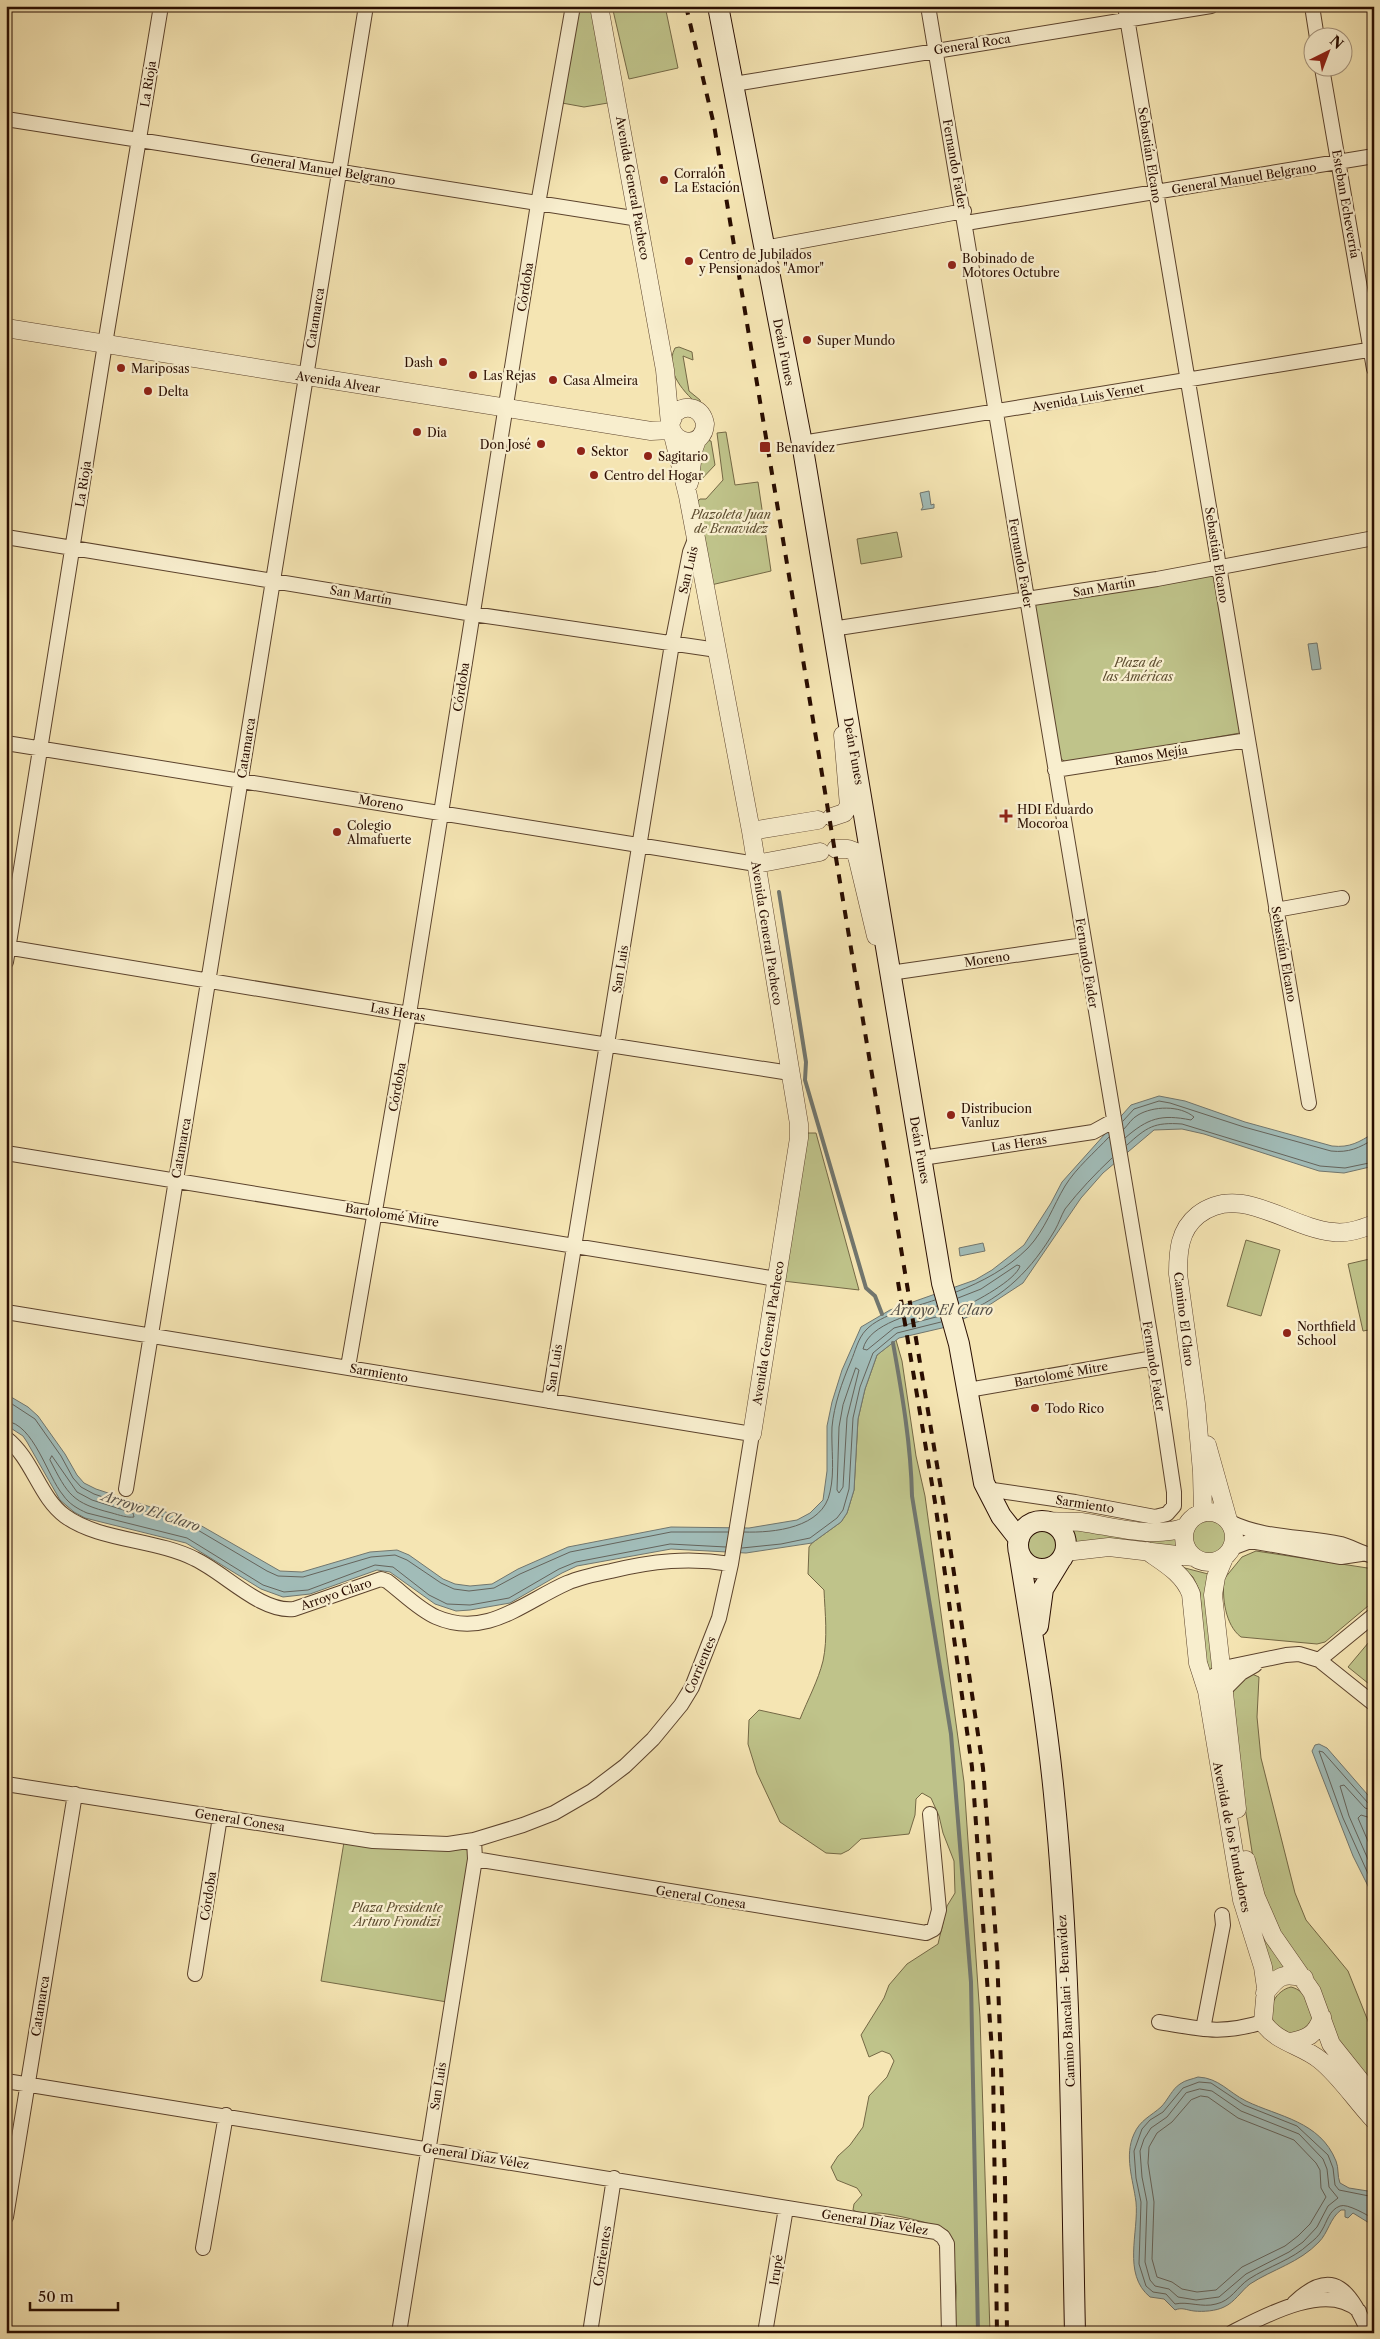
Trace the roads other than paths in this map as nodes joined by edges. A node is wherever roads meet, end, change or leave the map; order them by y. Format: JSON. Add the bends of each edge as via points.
{"nodes":[{"id":1,"x":161,"y":6,"type":"edge"},
{"id":2,"x":366,"y":6,"type":"edge"},
{"id":3,"x":572,"y":6,"type":"edge"},
{"id":4,"x":599,"y":6,"type":"edge"},
{"id":5,"x":718,"y":6,"type":"edge"},
{"id":6,"x":928,"y":6,"type":"edge"},
{"id":7,"x":1125,"y":6,"type":"edge"},
{"id":8,"x":1211,"y":6,"type":"edge"},
{"id":9,"x":1312,"y":6,"type":"edge"},
{"id":10,"x":1127,"y":21,"type":"junction"},
{"id":11,"x":1315,"y":28,"type":"edge"},
{"id":12,"x":936,"y":50,"type":"junction"},
{"id":13,"x":1324,"y":78,"type":"edge"},
{"id":14,"x":734,"y":84,"type":"junction"},
{"id":15,"x":6,"y":119,"type":"edge"},
{"id":16,"x":139,"y":141,"type":"junction"},
{"id":17,"x":1374,"y":156,"type":"edge"},
{"id":18,"x":1338,"y":162,"type":"junction"},
{"id":19,"x":339,"y":172,"type":"junction"},
{"id":20,"x":1156,"y":193,"type":"junction"},
{"id":21,"x":538,"y":204,"type":"junction"},
{"id":22,"x":965,"y":217,"type":"junction"},
{"id":23,"x":639,"y":219,"type":"junction"},
{"id":24,"x":764,"y":248,"type":"junction"},
{"id":25,"x":6,"y":328,"type":"edge"},
{"id":26,"x":105,"y":344,"type":"junction"},
{"id":27,"x":1372,"y":349,"type":"edge"},
{"id":28,"x":1374,"y":369,"type":"edge"},
{"id":29,"x":665,"y":370,"type":"junction"},
{"id":30,"x":306,"y":376,"type":"junction"},
{"id":31,"x":1189,"y":379,"type":"junction"},
{"id":32,"x":692,"y":408,"type":"junction"},
{"id":33,"x":506,"y":409,"type":"junction"},
{"id":34,"x":995,"y":412,"type":"junction"},
{"id":35,"x":672,"y":429,"type":"junction"},
{"id":36,"x":697,"y":440,"type":"junction"},
{"id":37,"x":802,"y":442,"type":"junction"},
{"id":38,"x":688,"y":496,"type":"junction"},
{"id":39,"x":6,"y":537,"type":"edge"},
{"id":40,"x":696,"y":537,"type":"junction"},
{"id":41,"x":1374,"y":538,"type":"edge"},
{"id":42,"x":73,"y":547,"type":"junction"},
{"id":43,"x":1218,"y":568,"type":"junction"},
{"id":44,"x":274,"y":580,"type":"junction"},
{"id":45,"x":1028,"y":600,"type":"junction"},
{"id":46,"x":472,"y":614,"type":"junction"},
{"id":47,"x":832,"y":629,"type":"junction"},
{"id":48,"x":672,"y":644,"type":"junction"},
{"id":49,"x":717,"y":650,"type":"junction"},
{"id":50,"x":849,"y":725,"type":"junction"},
{"id":51,"x":1248,"y":740,"type":"junction"},
{"id":52,"x":6,"y":742,"type":"edge"},
{"id":53,"x":40,"y":748,"type":"junction"},
{"id":54,"x":1055,"y":770,"type":"junction"},
{"id":55,"x":241,"y":780,"type":"junction"},
{"id":56,"x":440,"y":813,"type":"junction"},
{"id":57,"x":751,"y":831,"type":"junction"},
{"id":58,"x":639,"y":845,"type":"junction"},
{"id":59,"x":756,"y":864,"type":"junction"},
{"id":60,"x":1342,"y":898,"type":"dead end"},
{"id":61,"x":1276,"y":910,"type":"junction"},
{"id":62,"x":1084,"y":946,"type":"junction"},
{"id":63,"x":7,"y":947,"type":"edge"},
{"id":64,"x":6,"y":962,"type":"edge"},
{"id":65,"x":890,"y":973,"type":"junction"},
{"id":66,"x":209,"y":980,"type":"junction"},
{"id":67,"x":409,"y":1014,"type":"junction"},
{"id":68,"x":608,"y":1045,"type":"junction"},
{"id":69,"x":790,"y":1073,"type":"junction"},
{"id":70,"x":1309,"y":1103,"type":"dead end"},
{"id":71,"x":1113,"y":1121,"type":"junction"},
{"id":72,"x":6,"y":1153,"type":"edge"},
{"id":73,"x":922,"y":1158,"type":"junction"},
{"id":74,"x":175,"y":1181,"type":"junction"},
{"id":75,"x":375,"y":1212,"type":"junction"},
{"id":76,"x":1374,"y":1224,"type":"edge"},
{"id":77,"x":574,"y":1245,"type":"junction"},
{"id":78,"x":777,"y":1279,"type":"junction"},
{"id":79,"x":6,"y":1312,"type":"edge"},
{"id":80,"x":150,"y":1334,"type":"junction"},
{"id":81,"x":1154,"y":1358,"type":"junction"},
{"id":82,"x":348,"y":1367,"type":"junction"},
{"id":83,"x":968,"y":1390,"type":"junction"},
{"id":84,"x":549,"y":1402,"type":"junction"},
{"id":85,"x":1196,"y":1404,"type":"junction"},
{"id":86,"x":752,"y":1434,"type":"junction"},
{"id":87,"x":6,"y":1438,"type":"edge"},
{"id":88,"x":126,"y":1489,"type":"dead end"},
{"id":89,"x":988,"y":1492,"type":"junction"},
{"id":90,"x":1174,"y":1500,"type":"joint"},
{"id":91,"x":1203,"y":1513,"type":"junction"},
{"id":92,"x":1229,"y":1521,"type":"junction"},
{"id":93,"x":1040,"y":1522,"type":"junction"},
{"id":94,"x":1186,"y":1527,"type":"junction"},
{"id":95,"x":1019,"y":1546,"type":"junction"},
{"id":96,"x":1147,"y":1550,"type":"junction"},
{"id":97,"x":1228,"y":1553,"type":"junction"},
{"id":98,"x":1367,"y":1555,"type":"edge"},
{"id":99,"x":1063,"y":1556,"type":"junction"},
{"id":100,"x":1194,"y":1557,"type":"junction"},
{"id":101,"x":732,"y":1560,"type":"junction"},
{"id":102,"x":1374,"y":1615,"type":"edge"},
{"id":103,"x":1218,"y":1652,"type":"junction"},
{"id":104,"x":1266,"y":1658,"type":"junction"},
{"id":105,"x":1318,"y":1660,"type":"junction"},
{"id":106,"x":1039,"y":1671,"type":"junction"},
{"id":107,"x":1220,"y":1672,"type":"junction"},
{"id":108,"x":1204,"y":1682,"type":"junction"},
{"id":109,"x":1223,"y":1691,"type":"junction"},
{"id":110,"x":1374,"y":1704,"type":"edge"},
{"id":111,"x":6,"y":1784,"type":"edge"},
{"id":112,"x":75,"y":1794,"type":"junction"},
{"id":113,"x":930,"y":1814,"type":"dead end"},
{"id":114,"x":220,"y":1817,"type":"junction"},
{"id":115,"x":474,"y":1840,"type":"junction"},
{"id":116,"x":476,"y":1859,"type":"junction"},
{"id":117,"x":1222,"y":1916,"type":"dead end"},
{"id":118,"x":195,"y":1974,"type":"dead end"},
{"id":119,"x":1304,"y":1978,"type":"junction"},
{"id":120,"x":1265,"y":1993,"type":"junction"},
{"id":121,"x":1322,"y":2017,"type":"junction"},
{"id":122,"x":1159,"y":2022,"type":"dead end"},
{"id":123,"x":1263,"y":2022,"type":"junction"},
{"id":124,"x":1204,"y":2029,"type":"junction"},
{"id":125,"x":1290,"y":2042,"type":"junction"},
{"id":126,"x":6,"y":2081,"type":"edge"},
{"id":127,"x":27,"y":2084,"type":"junction"},
{"id":128,"x":1374,"y":2098,"type":"edge"},
{"id":129,"x":226,"y":2116,"type":"junction"},
{"id":130,"x":1374,"y":2120,"type":"edge"},
{"id":131,"x":428,"y":2149,"type":"junction"},
{"id":132,"x":614,"y":2178,"type":"junction"},
{"id":133,"x":786,"y":2208,"type":"junction"},
{"id":134,"x":6,"y":2217,"type":"edge"},
{"id":135,"x":203,"y":2248,"type":"dead end"},
{"id":136,"x":399,"y":2333,"type":"edge"},
{"id":137,"x":590,"y":2333,"type":"edge"},
{"id":138,"x":765,"y":2333,"type":"edge"},
{"id":139,"x":950,"y":2333,"type":"edge"},
{"id":140,"x":1075,"y":2333,"type":"edge"},
{"id":141,"x":1231,"y":2333,"type":"edge"},
{"id":142,"x":1368,"y":2333,"type":"edge"}],
"edges":[{"from":1,"to":16,"type":"street","name":"La Rioja"},
{"from":2,"to":19,"type":"street","name":"Catamarca"},
{"from":3,"to":21,"type":"street","name":"Córdoba"},
{"from":4,"to":23,"type":"street","name":"Avenida General Pacheco"},
{"from":5,"to":14,"type":"main road","name":"Deán Funes"},
{"from":6,"to":12,"type":"street","name":"Fernando Fader"},
{"from":7,"to":10,"type":"street","name":"Sebastián Elcano"},
{"from":8,"to":10,"type":"street","name":"General Roca"},
{"from":9,"to":11,"type":"street"},
{"from":10,"to":12,"type":"street","name":"General Roca"},
{"from":10,"to":20,"type":"street","name":"Sebastián Elcano"},
{"from":12,"to":14,"type":"street","name":"General Roca"},
{"from":12,"to":22,"type":"street","name":"Fernando Fader"},
{"from":13,"to":18,"type":"street","name":"Esteban Echeverría"},
{"from":14,"to":24,"type":"main road","name":"Deán Funes"},
{"from":15,"to":16,"type":"street","name":"General Manuel Belgrano"},
{"from":16,"to":19,"type":"street","name":"General Manuel Belgrano"},
{"from":16,"to":26,"type":"street","name":"La Rioja"},
{"from":17,"to":18,"type":"street","name":"General Manuel Belgrano"},
{"from":18,"to":20,"type":"street","name":"General Manuel Belgrano"},
{"from":18,"to":27,"type":"street","name":"Esteban Echeverría"},
{"from":19,"to":21,"type":"street","name":"General Manuel Belgrano"},
{"from":19,"to":30,"type":"street","name":"Catamarca"},
{"from":20,"to":22,"type":"street","name":"General Manuel Belgrano"},
{"from":20,"to":31,"type":"street","name":"Sebastián Elcano"},
{"from":21,"to":23,"type":"street","name":"General Manuel Belgrano"},
{"from":21,"to":33,"type":"street","name":"Córdoba"},
{"from":22,"to":24,"type":"street","name":"General Manuel Belgrano"},
{"from":22,"to":34,"type":"street","name":"Fernando Fader"},
{"from":23,"to":29,"type":"street","name":"Avenida General Pacheco"},
{"from":24,"to":37,"type":"main road","name":"Deán Funes"},
{"from":25,"to":26,"type":"street","name":"Avenida Alvear"},
{"from":26,"to":30,"type":"street","name":"Avenida Alvear"},
{"from":26,"to":42,"type":"street","name":"La Rioja"},
{"from":27,"to":28,"type":"street","name":"Esteban Echeverría"},
{"from":27,"to":31,"type":"street","name":"Avenida Luis Vernet"},
{"from":29,"to":32,"type":"street","name":"Avenida General Pacheco"},
{"from":29,"to":35,"type":"street","name":"Avenida General Pacheco"},
{"from":30,"to":33,"type":"street","name":"Avenida Alvear"},
{"from":30,"to":44,"type":"street","name":"Catamarca"},
{"from":31,"to":34,"type":"street","name":"Avenida Luis Vernet"},
{"from":31,"to":43,"type":"street","name":"Sebastián Elcano"},
{"from":32,"to":35,"type":"street","via":[[680,409],[672,418]]},
{"from":32,"to":36,"type":"street","via":[[701,414],[705,424]]},
{"from":33,"to":35,"type":"street","name":"Avenida Alvear","via":[[651,431]]},
{"from":33,"to":46,"type":"street","name":"Córdoba"},
{"from":34,"to":37,"type":"street","name":"Avenida Luis Vernet"},
{"from":34,"to":45,"type":"street","name":"Fernando Fader"},
{"from":35,"to":36,"type":"street","via":[[687,442]]},
{"from":35,"to":38,"type":"street","name":"Avenida General Pacheco"},
{"from":36,"to":38,"type":"street"},
{"from":37,"to":47,"type":"main road","name":"Deán Funes"},
{"from":38,"to":40,"type":"street","name":"Avenida General Pacheco"},
{"from":39,"to":42,"type":"street","name":"San Martín"},
{"from":40,"to":48,"type":"street","name":"San Luis","via":[[690,552]]},
{"from":40,"to":49,"type":"street","name":"Avenida General Pacheco"},
{"from":41,"to":43,"type":"street","name":"San Martín"},
{"from":42,"to":44,"type":"street","name":"San Martín"},
{"from":42,"to":53,"type":"street","name":"La Rioja"},
{"from":43,"to":45,"type":"street","name":"San Martín"},
{"from":43,"to":51,"type":"street","name":"Sebastián Elcano"},
{"from":44,"to":46,"type":"street","name":"San Martín"},
{"from":44,"to":55,"type":"street","name":"Catamarca"},
{"from":45,"to":47,"type":"street","name":"San Martín"},
{"from":45,"to":54,"type":"street","name":"Fernando Fader"},
{"from":46,"to":48,"type":"street","name":"San Martín"},
{"from":46,"to":56,"type":"street","name":"Córdoba"},
{"from":47,"to":50,"type":"main road","name":"Deán Funes"},
{"from":48,"to":49,"type":"street","name":"San Martín"},
{"from":48,"to":58,"type":"street","name":"San Luis"},
{"from":49,"to":57,"type":"street","name":"Avenida General Pacheco"},
{"from":50,"to":57,"type":"street","via":[[843,732],[849,806],[844,813]]},
{"from":50,"to":65,"type":"main road","name":"Deán Funes"},
{"from":51,"to":54,"type":"street","name":"Ramos Mejía"},
{"from":51,"to":61,"type":"street","name":"Sebastián Elcano"},
{"from":52,"to":53,"type":"street","name":"Moreno"},
{"from":53,"to":55,"type":"street","name":"Moreno"},
{"from":53,"to":63,"type":"street","name":"La Rioja"},
{"from":54,"to":62,"type":"street","name":"Fernando Fader"},
{"from":55,"to":56,"type":"street","name":"Moreno"},
{"from":55,"to":66,"type":"street","name":"Catamarca"},
{"from":56,"to":58,"type":"street","name":"Moreno"},
{"from":56,"to":67,"type":"street","name":"Córdoba"},
{"from":57,"to":59,"type":"street","name":"Avenida General Pacheco"},
{"from":58,"to":59,"type":"street","name":"Moreno"},
{"from":58,"to":68,"type":"street","name":"San Luis"},
{"from":59,"to":65,"type":"street","via":[[828,851],[848,849],[856,852],[882,962]]},
{"from":59,"to":69,"type":"street","name":"Avenida General Pacheco"},
{"from":60,"to":61,"type":"street"},
{"from":61,"to":70,"type":"street","name":"Sebastián Elcano"},
{"from":62,"to":65,"type":"street","name":"Moreno"},
{"from":62,"to":71,"type":"street","name":"Fernando Fader"},
{"from":63,"to":64,"type":"street","name":"La Rioja"},
{"from":63,"to":66,"type":"street","name":"Las Heras"},
{"from":65,"to":73,"type":"main road","name":"Deán Funes"},
{"from":66,"to":67,"type":"street","name":"Las Heras"},
{"from":66,"to":74,"type":"street","name":"Catamarca"},
{"from":67,"to":68,"type":"street","name":"Las Heras"},
{"from":67,"to":75,"type":"street","name":"Córdoba"},
{"from":68,"to":69,"type":"street","name":"Las Heras"},
{"from":68,"to":77,"type":"street","name":"San Luis"},
{"from":69,"to":78,"type":"street","name":"Avenida General Pacheco","via":[[799,1138]]},
{"from":71,"to":73,"type":"street","name":"Las Heras","via":[[1093,1132]]},
{"from":71,"to":81,"type":"street","name":"Fernando Fader"},
{"from":72,"to":74,"type":"street","name":"Bartolomé Mitre"},
{"from":73,"to":83,"type":"main road","name":"Deán Funes","via":[[942,1283]]},
{"from":74,"to":75,"type":"street","name":"Bartolomé Mitre"},
{"from":74,"to":80,"type":"street","name":"Catamarca"},
{"from":75,"to":77,"type":"street","name":"Bartolomé Mitre"},
{"from":75,"to":82,"type":"street","name":"Córdoba"},
{"from":76,"to":85,"type":"street","name":"Camino El Claro","via":[[1353,1231],[1332,1232],[1248,1205],[1228,1202],[1205,1209],[1194,1218],[1179,1244],[1178,1274]]},
{"from":77,"to":78,"type":"street","name":"Bartolomé Mitre"},
{"from":77,"to":84,"type":"street","name":"San Luis"},
{"from":78,"to":86,"type":"street","name":"Avenida General Pacheco"},
{"from":79,"to":80,"type":"street","name":"Sarmiento"},
{"from":80,"to":82,"type":"street","name":"Sarmiento"},
{"from":80,"to":88,"type":"street","name":"Catamarca"},
{"from":81,"to":83,"type":"street","name":"Bartolomé Mitre"},
{"from":81,"to":90,"type":"street","name":"Fernando Fader"},
{"from":82,"to":84,"type":"street","name":"Sarmiento"},
{"from":83,"to":89,"type":"main road","name":"Deán Funes","via":[[981,1472]]},
{"from":84,"to":86,"type":"street","name":"Sarmiento"},
{"from":85,"to":91,"type":"street","name":"Camino El Claro"},
{"from":85,"to":92,"type":"street","name":"Camino El Claro"},
{"from":86,"to":101,"type":"street","name":"Corrientes"},
{"from":87,"to":101,"type":"street","name":"Arroyo Claro","via":[[24,1457],[54,1507],[66,1517],[85,1527],[194,1558],[265,1604],[284,1610],[381,1579],[436,1617],[475,1624],[505,1616],[567,1583],[608,1571],[655,1561]]},
{"from":89,"to":90,"type":"street","name":"Sarmiento","via":[[1075,1502],[1155,1517],[1171,1511]]},
{"from":89,"to":93,"type":"main road","name":"Deán Funes","via":[[1010,1516],[1022,1521]]},
{"from":89,"to":95,"type":"main road","name":"Deán Funes"},
{"from":91,"to":92,"type":"street","via":[[1216,1513]]},
{"from":91,"to":94,"type":"street"},
{"from":92,"to":97,"type":"street","via":[[1235,1535]]},
{"from":92,"to":98,"type":"street","via":[[1258,1533],[1343,1545]]},
{"from":93,"to":94,"type":"street","via":[[1078,1522],[1142,1532],[1165,1532]]},
{"from":93,"to":95,"type":"main road","via":[[1022,1532]]},
{"from":93,"to":99,"type":"main road","via":[[1060,1529],[1066,1543]]},
{"from":94,"to":100,"type":"street","via":[[1185,1543]]},
{"from":95,"to":99,"type":"main road","via":[[1027,1564],[1034,1568],[1048,1569]]},
{"from":95,"to":106,"type":"main road","name":"Camino Bancalari - Benavídez"},
{"from":96,"to":99,"type":"street","via":[[1109,1547]]},
{"from":96,"to":100,"type":"street"},
{"from":96,"to":108,"type":"street","name":"Avenida de los Fundadores","via":[[1179,1574],[1188,1586],[1198,1664]]},
{"from":97,"to":98,"type":"street","via":[[1248,1542],[1256,1542],[1341,1557]]},
{"from":97,"to":100,"type":"street","via":[[1206,1562]]},
{"from":97,"to":103,"type":"street","name":"Avenida de los Fundadores","via":[[1213,1587]]},
{"from":99,"to":106,"type":"main road","name":"Camino Bancalari - Benavídez","via":[[1046,1580],[1040,1601]]},
{"from":101,"to":115,"type":"street","name":"Corrientes","via":[[719,1618],[692,1687],[653,1739],[625,1766],[574,1802],[523,1825]]},
{"from":102,"to":105,"type":"street"},
{"from":103,"to":104,"type":"street"},
{"from":103,"to":107,"type":"street","name":"Avenida de los Fundadores"},
{"from":104,"to":105,"type":"street","via":[[1299,1654]]},
{"from":104,"to":107,"type":"street"},
{"from":104,"to":109,"type":"street","via":[[1242,1672]]},
{"from":105,"to":110,"type":"street"},
{"from":106,"to":140,"type":"main road","name":"Camino Bancalari - Benavídez","via":[[1054,1794],[1062,1917],[1070,2071]]},
{"from":107,"to":108,"type":"street"},
{"from":107,"to":109,"type":"street","name":"Avenida de los Fundadores"},
{"from":108,"to":120,"type":"street","name":"Avenida de los Fundadores","via":[[1242,1900],[1263,1967]]},
{"from":109,"to":119,"type":"street","name":"Avenida de los Fundadores","via":[[1239,1822],[1256,1897],[1273,1936]]},
{"from":111,"to":112,"type":"street","name":"General Conesa"},
{"from":112,"to":114,"type":"street","name":"General Conesa"},
{"from":112,"to":127,"type":"street","name":"Catamarca"},
{"from":113,"to":116,"type":"street","name":"General Conesa","via":[[939,1910],[934,1928],[926,1932]]},
{"from":114,"to":115,"type":"street","name":"General Conesa","via":[[373,1841],[433,1845]]},
{"from":114,"to":118,"type":"street","name":"Córdoba"},
{"from":115,"to":116,"type":"street","name":"San Luis"},
{"from":116,"to":131,"type":"street","name":"San Luis"},
{"from":117,"to":124,"type":"street"},
{"from":119,"to":120,"type":"street","via":[[1290,1974],[1282,1976]]},
{"from":119,"to":121,"type":"street","name":"Avenida de los Fundadores","via":[[1318,2002]]},
{"from":120,"to":123,"type":"street","name":"Avenida de los Fundadores"},
{"from":121,"to":125,"type":"street","via":[[1313,2035]]},
{"from":121,"to":128,"type":"street","name":"Avenida de los Fundadores","via":[[1331,2044]]},
{"from":122,"to":124,"type":"street"},
{"from":123,"to":124,"type":"street","via":[[1240,2030]]},
{"from":123,"to":125,"type":"street","via":[[1276,2036]]},
{"from":125,"to":130,"type":"street","via":[[1321,2061]]},
{"from":126,"to":127,"type":"street","name":"General Díaz Vélez"},
{"from":127,"to":129,"type":"street","name":"General Díaz Vélez"},
{"from":127,"to":134,"type":"street","name":"Catamarca"},
{"from":129,"to":131,"type":"street","name":"General Díaz Vélez"},
{"from":129,"to":135,"type":"street"},
{"from":131,"to":132,"type":"street","name":"General Díaz Vélez"},
{"from":131,"to":136,"type":"street","name":"San Luis"},
{"from":132,"to":133,"type":"street","name":"General Díaz Vélez"},
{"from":132,"to":137,"type":"street","name":"Corrientes"},
{"from":133,"to":138,"type":"street","name":"Irupé"},
{"from":133,"to":139,"type":"street","name":"General Díaz Vélez","via":[[936,2232],[943,2237],[947,2244]]},
{"from":141,"to":142,"type":"street","via":[[1288,2309],[1311,2288],[1331,2286],[1350,2296]]}]}
